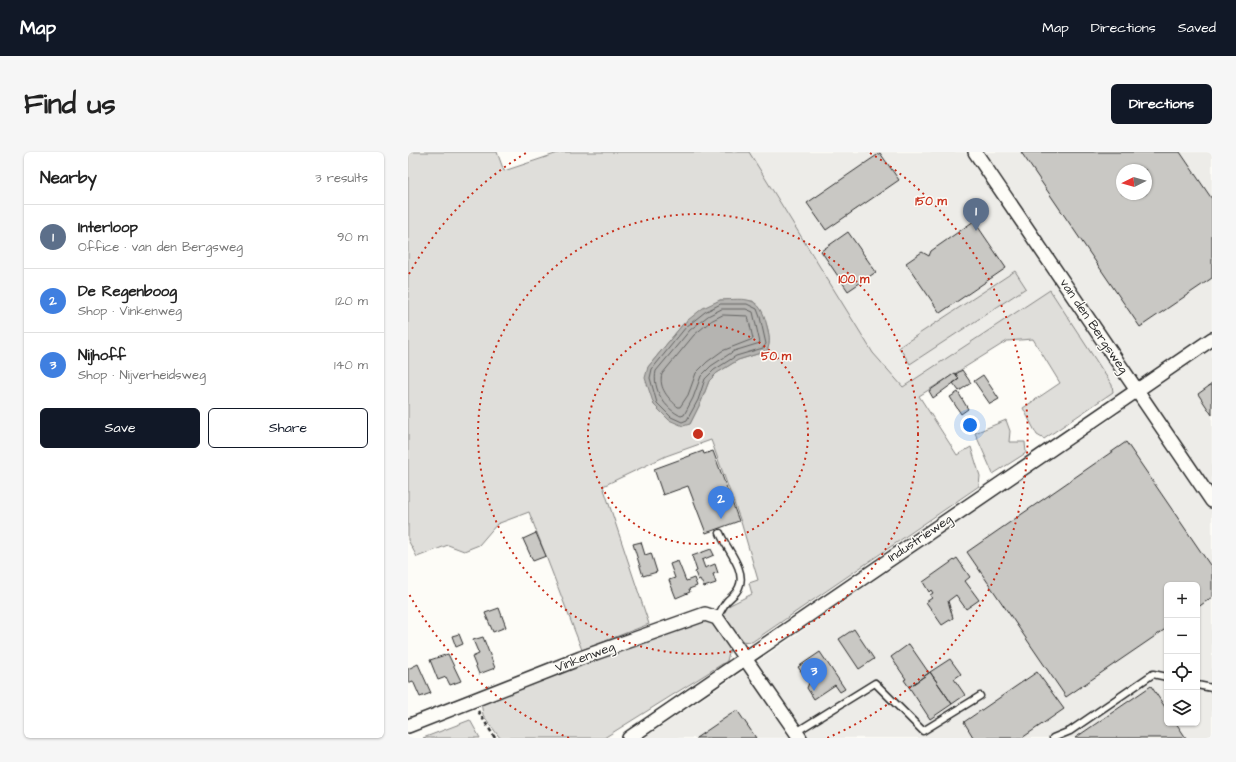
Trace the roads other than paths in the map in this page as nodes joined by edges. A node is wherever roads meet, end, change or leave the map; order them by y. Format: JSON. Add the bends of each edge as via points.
{"nodes":[{"id":1,"x":975,"y":152,"type":"edge"},
{"id":2,"x":1212,"y":339,"type":"edge"},
{"id":3,"x":1138,"y":390,"type":"junction"},
{"id":4,"x":1212,"y":501,"type":"edge"},
{"id":5,"x":720,"y":533,"type":"dead end"},
{"id":6,"x":717,"y":618,"type":"junction"},
{"id":7,"x":745,"y":658,"type":"junction"},
{"id":8,"x":1164,"y":676,"type":"edge"},
{"id":9,"x":1200,"y":686,"type":"edge"},
{"id":10,"x":1212,"y":688,"type":"edge"},
{"id":11,"x":980,"y":696,"type":"dead end"},
{"id":12,"x":408,"y":726,"type":"edge"},
{"id":13,"x":798,"y":735,"type":"edge"},
{"id":14,"x":629,"y":738,"type":"edge"},
{"id":15,"x":1053,"y":738,"type":"edge"}],
"edges":[{"from":1,"to":3,"type":"street","name":"van den Bergsweg"},
{"from":2,"to":3,"type":"street","name":"Industrieweg"},
{"from":3,"to":4,"type":"street","name":"van den Bergsweg"},
{"from":3,"to":7,"type":"street","name":"Industrieweg"},
{"from":5,"to":6,"type":"lane","via":[[732,553],[741,576],[739,587]]},
{"from":6,"to":7,"type":"street"},
{"from":6,"to":12,"type":"street","name":"Vinkenweg","via":[[710,614],[700,614]]},
{"from":7,"to":13,"type":"street"},
{"from":7,"to":14,"type":"street","name":"Industrieweg"},
{"from":8,"to":15,"type":"lane","via":[[1154,674],[1070,731]]},
{"from":9,"to":10,"type":"lane"},
{"from":11,"to":13,"type":"lane","via":[[923,731],[875,683]]}]}
